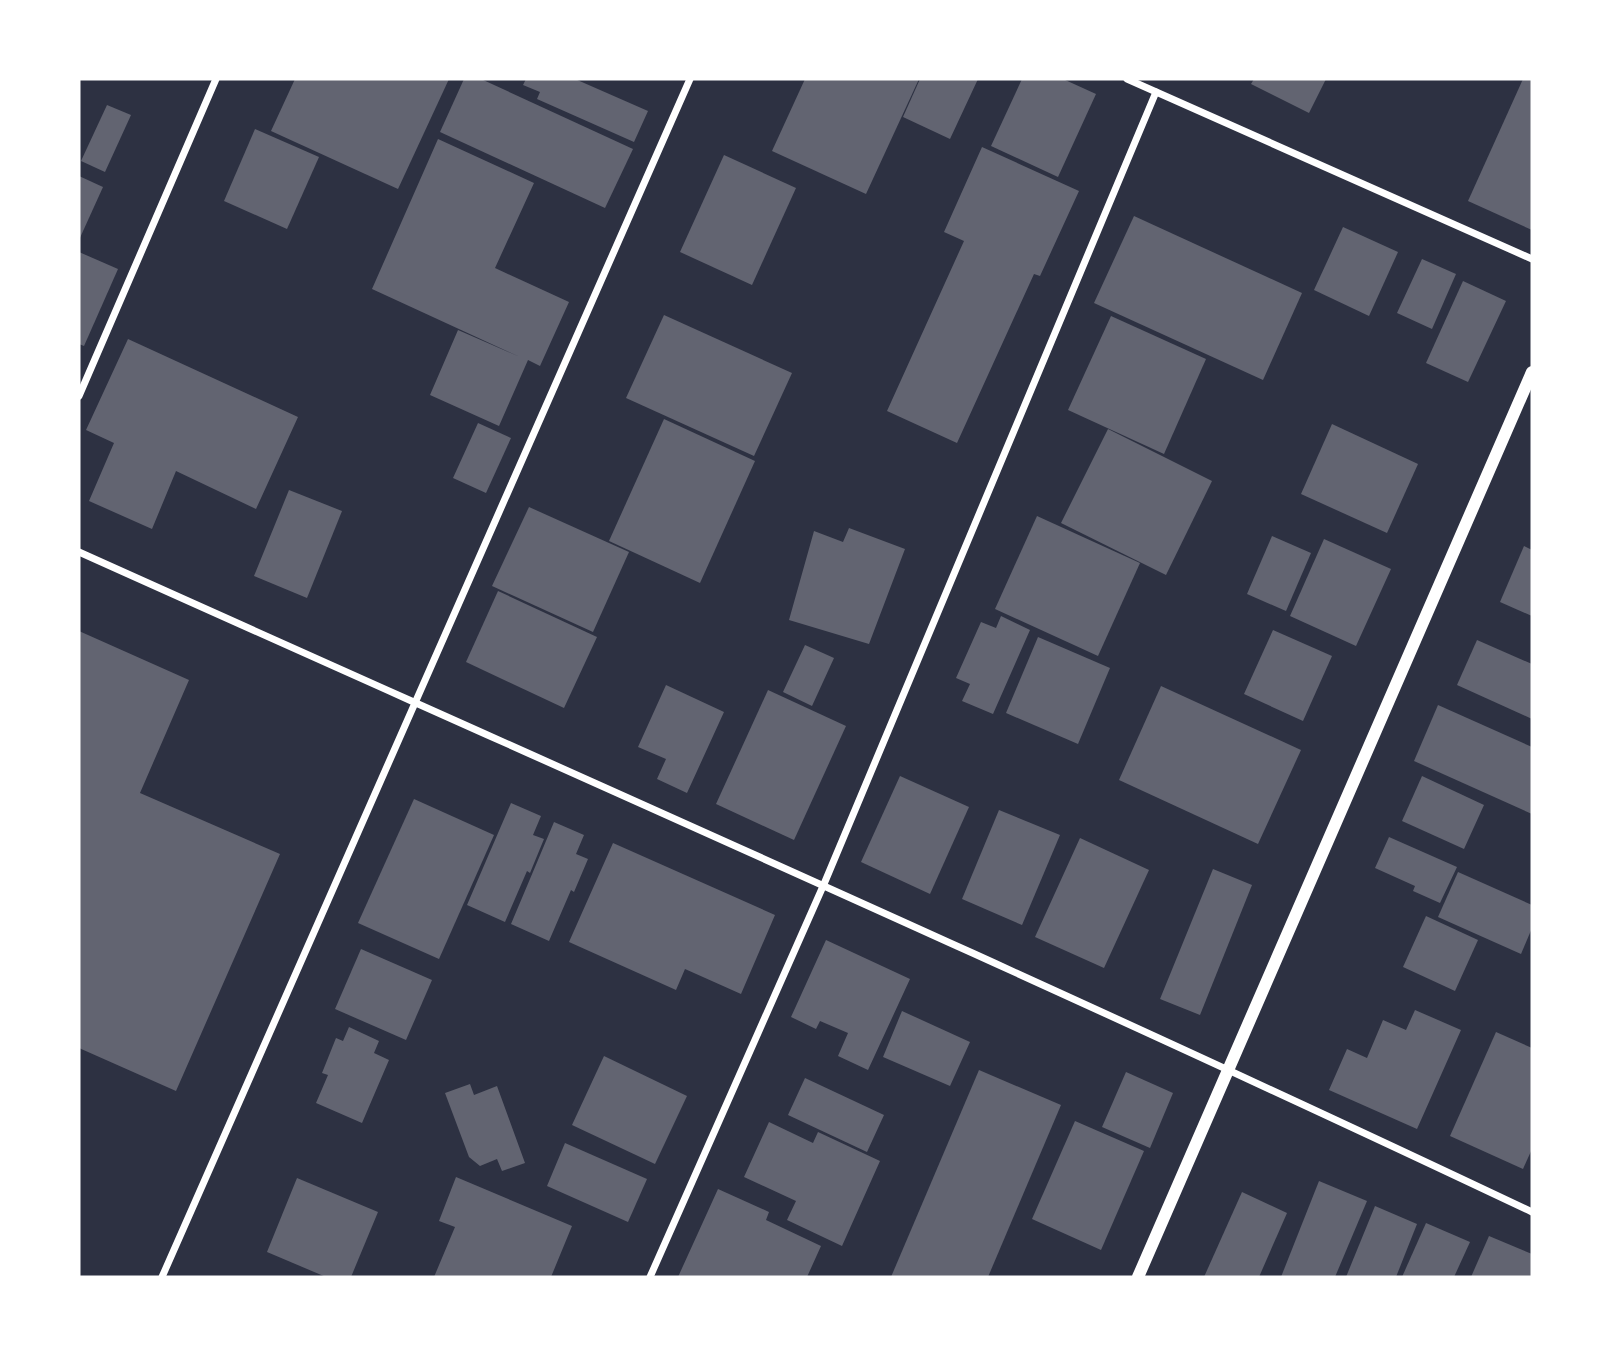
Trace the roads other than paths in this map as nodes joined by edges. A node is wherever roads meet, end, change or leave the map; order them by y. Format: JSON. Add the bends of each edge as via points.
{"nodes":[{"id":1,"x":216,"y":79,"type":"edge"},
{"id":2,"x":690,"y":79,"type":"edge"},
{"id":3,"x":1127,"y":79,"type":"edge"},
{"id":4,"x":1156,"y":92,"type":"junction"},
{"id":5,"x":1532,"y":260,"type":"edge"},
{"id":6,"x":1532,"y":372,"type":"edge"},
{"id":7,"x":79,"y":396,"type":"edge"},
{"id":8,"x":79,"y":552,"type":"edge"},
{"id":9,"x":415,"y":703,"type":"junction"},
{"id":10,"x":824,"y":884,"type":"junction"},
{"id":11,"x":1228,"y":1069,"type":"junction"},
{"id":12,"x":1532,"y":1212,"type":"edge"},
{"id":13,"x":162,"y":1277,"type":"edge"},
{"id":14,"x":650,"y":1277,"type":"edge"},
{"id":15,"x":1138,"y":1277,"type":"edge"}],
"edges":[{"from":1,"to":7,"type":"street"},
{"from":2,"to":9,"type":"street"},
{"from":3,"to":4,"type":"street"},
{"from":4,"to":5,"type":"street"},
{"from":4,"to":10,"type":"street"},
{"from":6,"to":11,"type":"street"},
{"from":8,"to":9,"type":"street"},
{"from":9,"to":10,"type":"street"},
{"from":9,"to":13,"type":"street"},
{"from":10,"to":11,"type":"street"},
{"from":10,"to":14,"type":"street"},
{"from":11,"to":12,"type":"street"},
{"from":11,"to":15,"type":"street"}]}
